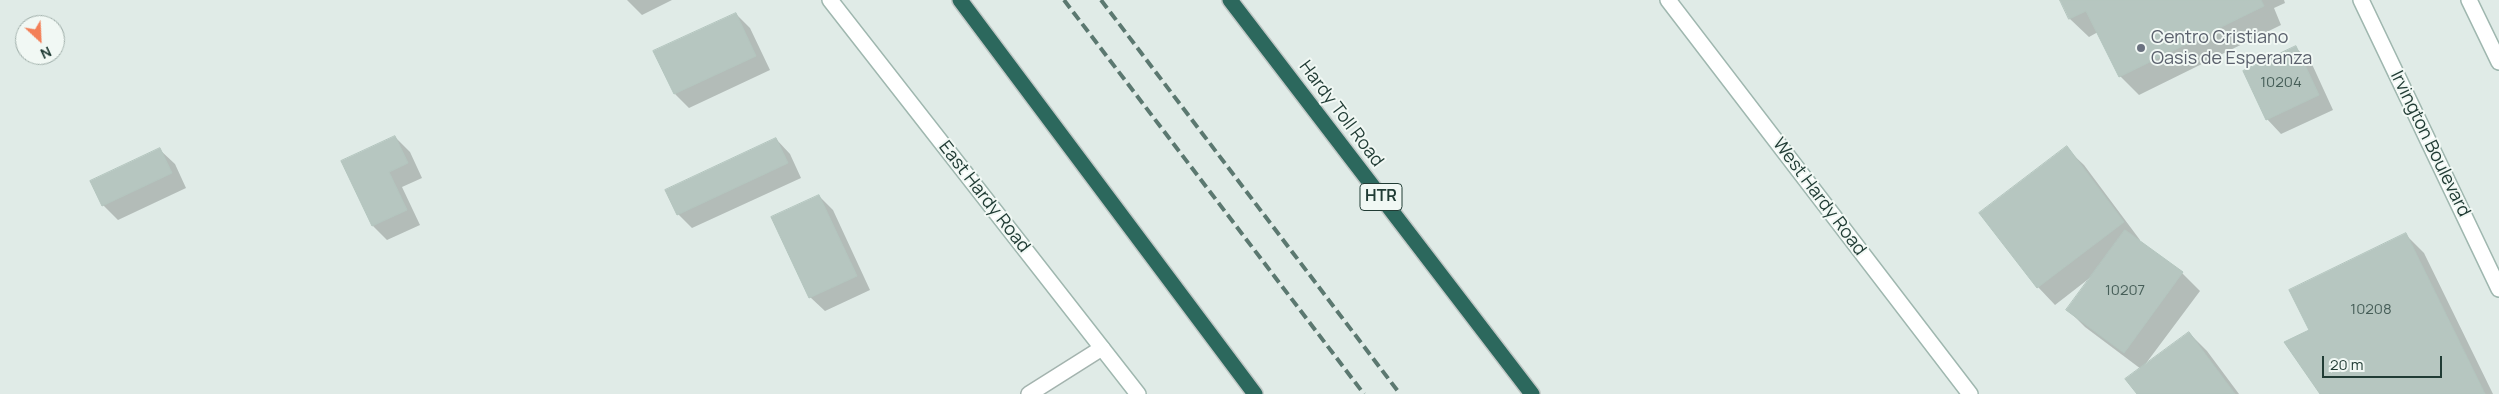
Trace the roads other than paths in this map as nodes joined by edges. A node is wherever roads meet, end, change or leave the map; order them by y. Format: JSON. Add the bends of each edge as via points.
{"nodes":[{"id":1,"x":830,"y":0,"type":"edge"},
{"id":2,"x":960,"y":0,"type":"edge"},
{"id":3,"x":1230,"y":0,"type":"edge"},
{"id":4,"x":1668,"y":0,"type":"edge"},
{"id":5,"x":2361,"y":0,"type":"edge"},
{"id":6,"x":2469,"y":0,"type":"edge"},
{"id":7,"x":2499,"y":62,"type":"edge"},
{"id":8,"x":2492,"y":258,"type":"edge"},
{"id":9,"x":2499,"y":289,"type":"edge"},
{"id":10,"x":1102,"y":348,"type":"junction"},
{"id":11,"x":1029,"y":394,"type":"edge"},
{"id":12,"x":1138,"y":394,"type":"edge"},
{"id":13,"x":1255,"y":394,"type":"edge"},
{"id":14,"x":1532,"y":394,"type":"edge"},
{"id":15,"x":1970,"y":394,"type":"edge"}],
"edges":[{"from":1,"to":10,"type":"main road","name":"East Hardy Road"},
{"from":2,"to":13,"type":"highway"},
{"from":3,"to":14,"type":"highway","name":"Hardy Toll Road","number":"HTR"},
{"from":4,"to":15,"type":"main road","name":"West Hardy Road"},
{"from":5,"to":8,"type":"main road","name":"Irvington Boulevard"},
{"from":6,"to":7,"type":"main road"},
{"from":8,"to":9,"type":"main road","name":"Irvington Boulevard"},
{"from":10,"to":11,"type":"main road"},
{"from":10,"to":12,"type":"main road","name":"East Hardy Road"}]}
